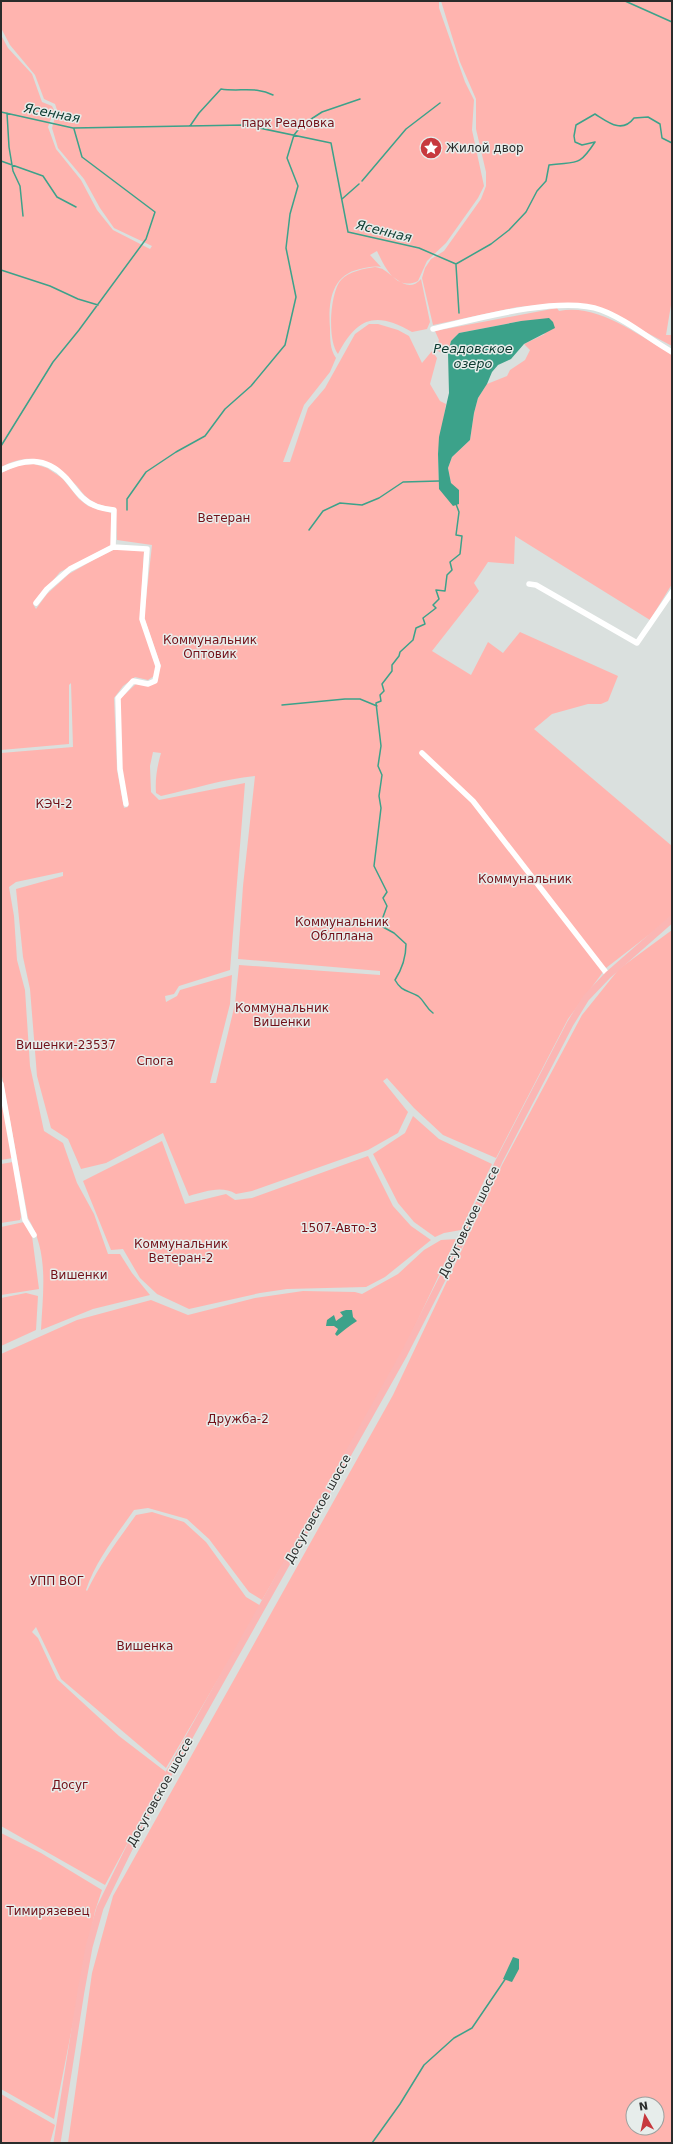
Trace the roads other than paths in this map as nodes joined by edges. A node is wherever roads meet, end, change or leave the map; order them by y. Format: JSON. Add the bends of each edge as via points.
{"nodes":[{"id":1,"x":433,"y":329,"type":"dead end"},
{"id":2,"x":672,"y":352,"type":"edge"},
{"id":3,"x":1,"y":470,"type":"edge"},
{"id":4,"x":113,"y":546,"type":"junction"},
{"id":5,"x":529,"y":584,"type":"dead end"},
{"id":6,"x":672,"y":592,"type":"edge"},
{"id":7,"x":36,"y":603,"type":"dead end"},
{"id":8,"x":422,"y":753,"type":"dead end"},
{"id":9,"x":126,"y":804,"type":"dead end"},
{"id":10,"x":672,"y":919,"type":"edge"},
{"id":11,"x":608,"y":976,"type":"junction"},
{"id":12,"x":1,"y":1084,"type":"edge"},
{"id":13,"x":34,"y":1235,"type":"dead end"},
{"id":14,"x":57,"y":2143,"type":"edge"}],
"edges":[{"from":1,"to":2,"type":"street","via":[[517,311],[572,304],[601,310]]},
{"from":3,"to":4,"type":"street","via":[[19,462],[50,465],[91,504],[114,510]]},
{"from":4,"to":7,"type":"street","via":[[70,569],[47,589]]},
{"from":4,"to":9,"type":"street","via":[[147,548],[142,619],[158,666],[155,681],[148,684],[133,681],[118,698],[120,769]]},
{"from":5,"to":6,"type":"street","via":[[536,585],[637,643]]},
{"from":8,"to":11,"type":"street","via":[[473,801]]},
{"from":10,"to":11,"type":"main road","name":"Досуговское шоссе"},
{"from":11,"to":14,"type":"main road","name":"Досуговское шоссе","via":[[586,998],[570,1024],[498,1161],[464,1236],[404,1354],[146,1814],[107,1890],[88,1954],[62,2097]]},
{"from":12,"to":13,"type":"street","via":[[25,1220]]}]}
